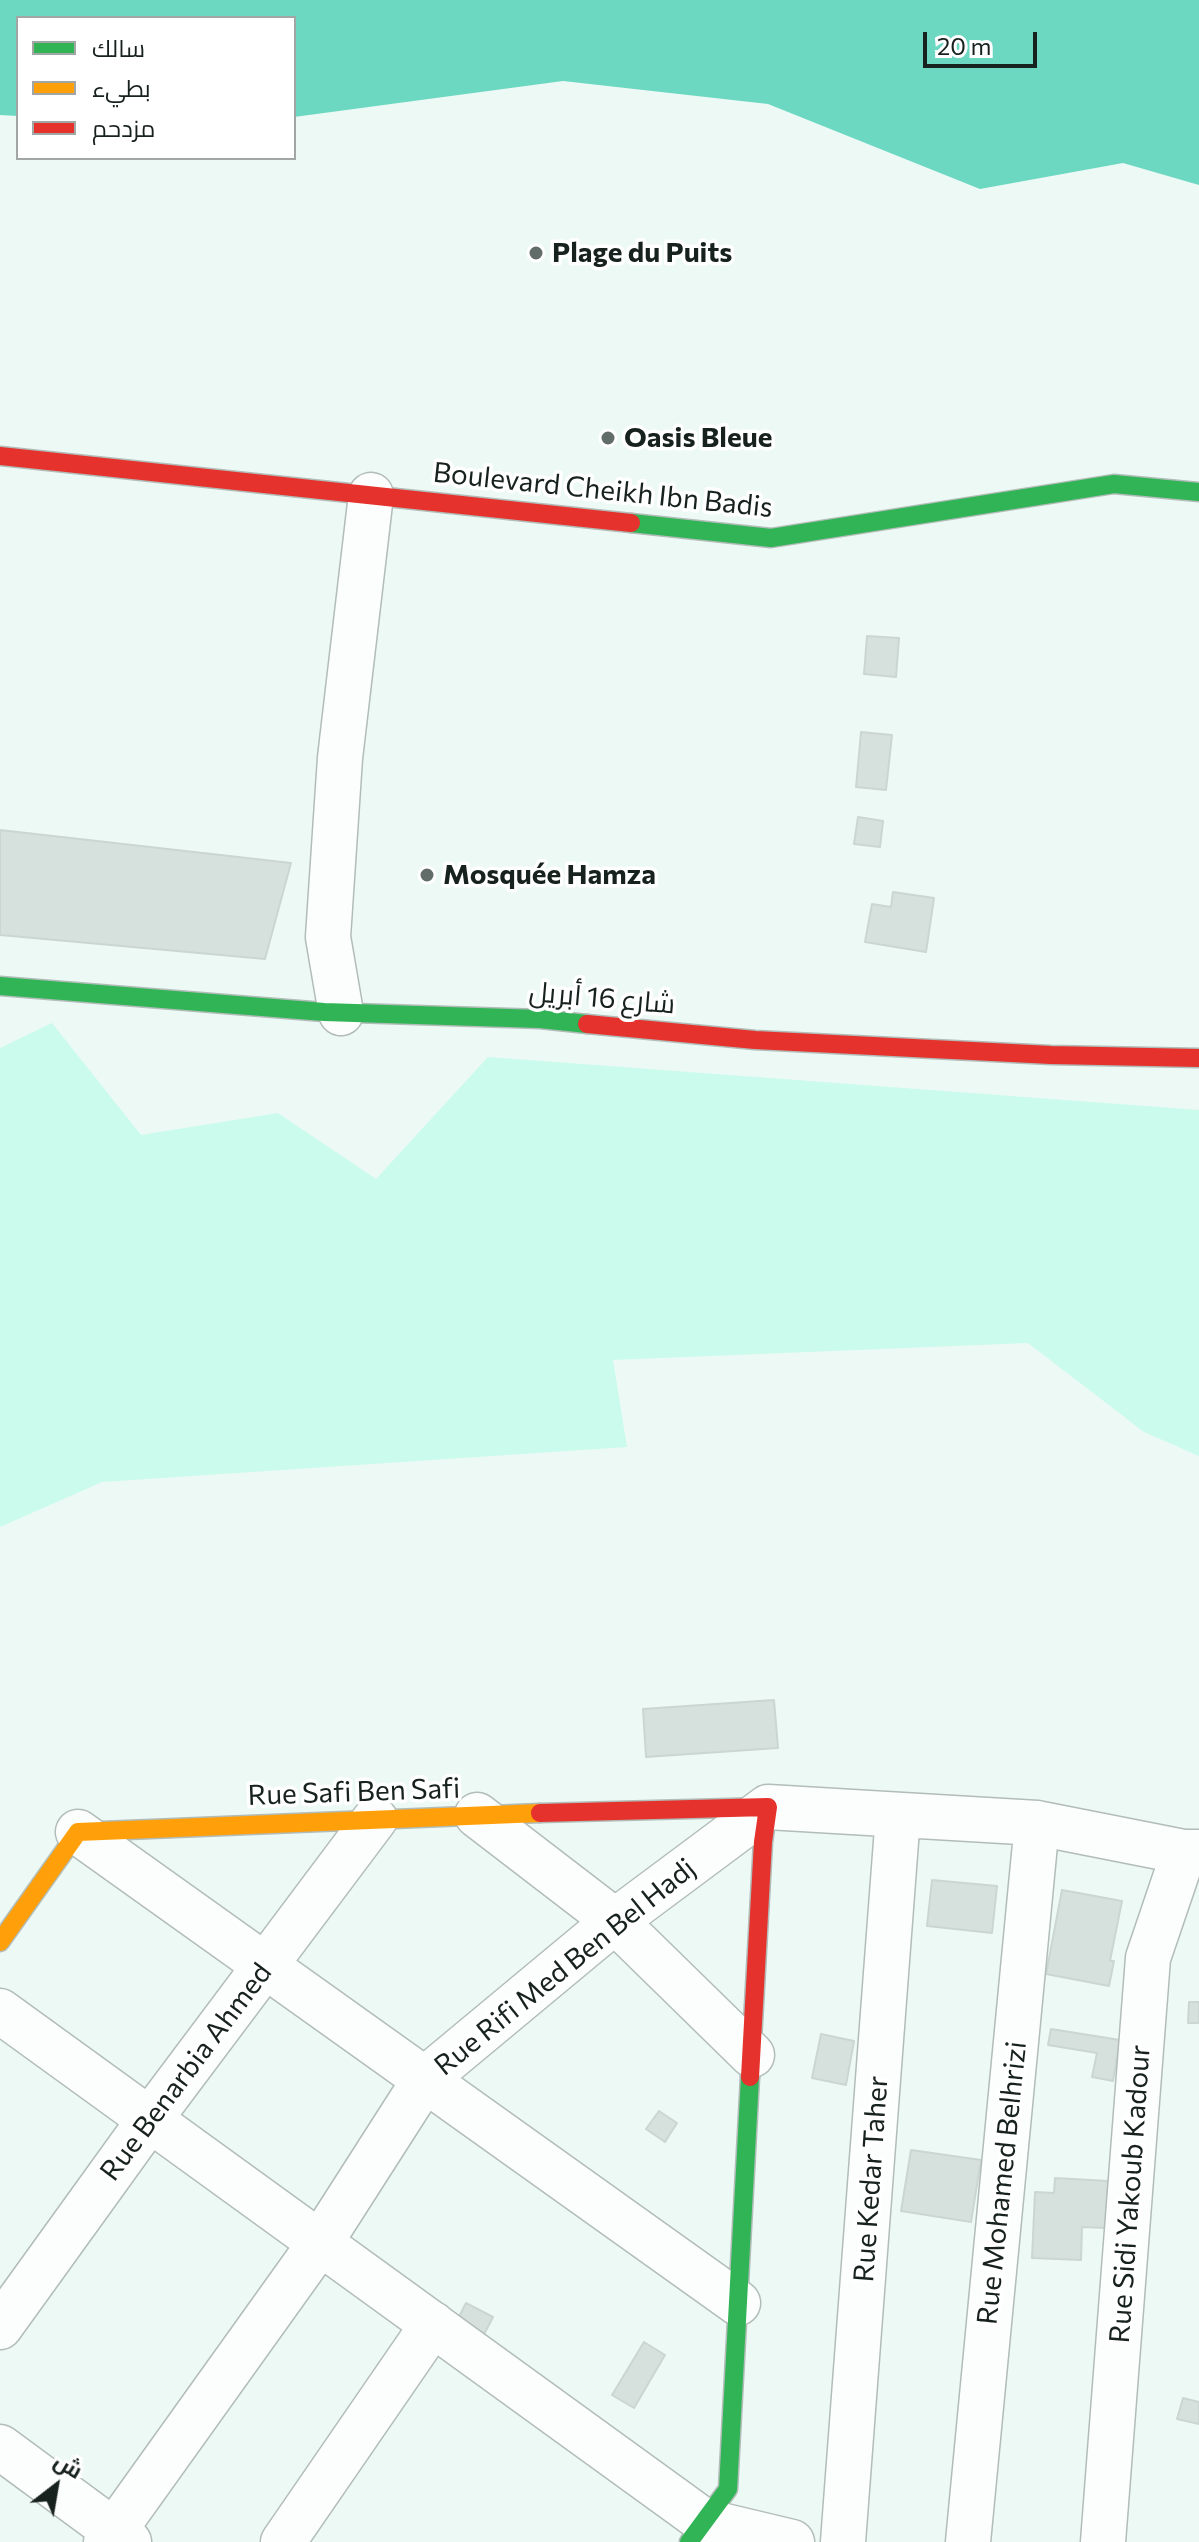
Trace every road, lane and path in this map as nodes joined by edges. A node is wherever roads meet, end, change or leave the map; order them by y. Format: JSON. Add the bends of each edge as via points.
{"nodes":[{"id":1,"x":0,"y":456,"type":"edge"},
{"id":2,"x":1199,"y":492,"type":"edge"},
{"id":3,"x":371,"y":495,"type":"junction"},
{"id":4,"x":0,"y":986,"type":"edge"},
{"id":5,"x":341,"y":1013,"type":"junction"},
{"id":6,"x":1199,"y":1058,"type":"edge"},
{"id":7,"x":768,"y":1807,"type":"junction"},
{"id":8,"x":477,"y":1815,"type":"junction"},
{"id":9,"x":898,"y":1815,"type":"junction"},
{"id":10,"x":375,"y":1819,"type":"junction"},
{"id":11,"x":1037,"y":1823,"type":"junction"},
{"id":12,"x":78,"y":1832,"type":"junction"},
{"id":13,"x":1191,"y":1852,"type":"edge"},
{"id":14,"x":615,"y":1921,"type":"junction"},
{"id":15,"x":0,"y":1942,"type":"edge"},
{"id":16,"x":265,"y":1965,"type":"junction"},
{"id":17,"x":0,"y":2011,"type":"edge"},
{"id":18,"x":752,"y":2055,"type":"junction"},
{"id":19,"x":425,"y":2079,"type":"junction"},
{"id":20,"x":150,"y":2119,"type":"junction"},
{"id":21,"x":320,"y":2243,"type":"junction"},
{"id":22,"x":738,"y":2303,"type":"junction"},
{"id":23,"x":433,"y":2324,"type":"junction"},
{"id":24,"x":0,"y":2327,"type":"edge"},
{"id":25,"x":0,"y":2447,"type":"edge"},
{"id":26,"x":697,"y":2532,"type":"edge"},
{"id":27,"x":116,"y":2538,"type":"edge"},
{"id":28,"x":283,"y":2542,"type":"edge"},
{"id":29,"x":792,"y":2542,"type":"edge"},
{"id":30,"x":843,"y":2542,"type":"edge"},
{"id":31,"x":968,"y":2542,"type":"edge"},
{"id":32,"x":1103,"y":2542,"type":"edge"}],
"edges":[{"from":1,"to":3,"type":"street","name":"Boulevard Cheikh Ibn Badis"},
{"from":2,"to":3,"type":"street","name":"Boulevard Cheikh Ibn Badis","via":[[1114,484],[771,538]]},
{"from":3,"to":5,"type":"street","via":[[340,758],[328,937]]},
{"from":4,"to":5,"type":"street","name":"شارع 16 أبريل"},
{"from":5,"to":6,"type":"street","name":"شارع 16 أبريل","via":[[540,1019],[755,1040]]},
{"from":7,"to":8,"type":"street","name":"Rue Safi Ben Safi"},
{"from":7,"to":9,"type":"street"},
{"from":7,"to":14,"type":"street","name":"Rue Rifi Med Ben Bel Hadj"},
{"from":7,"to":18,"type":"street"},
{"from":8,"to":10,"type":"street","name":"Rue Safi Ben Safi"},
{"from":8,"to":14,"type":"street"},
{"from":9,"to":11,"type":"street"},
{"from":9,"to":30,"type":"street","name":"Rue Kedar Taher"},
{"from":10,"to":12,"type":"street","name":"Rue Safi Ben Safi"},
{"from":10,"to":16,"type":"street","name":"Rue Benarbia Ahmed"},
{"from":11,"to":13,"type":"street"},
{"from":11,"to":31,"type":"street","name":"Rue Mohamed Belhrizi"},
{"from":12,"to":15,"type":"street"},
{"from":12,"to":16,"type":"street"},
{"from":13,"to":32,"type":"street","name":"Rue Sidi Yakoub Kadour","via":[[1148,1958]]},
{"from":14,"to":18,"type":"street"},
{"from":14,"to":19,"type":"street","name":"Rue Rifi Med Ben Bel Hadj"},
{"from":16,"to":19,"type":"street"},
{"from":16,"to":20,"type":"street","name":"Rue Benarbia Ahmed"},
{"from":17,"to":20,"type":"street"},
{"from":18,"to":22,"type":"street"},
{"from":19,"to":21,"type":"street","name":"Rue Rifi Med Ben Bel Hadj"},
{"from":19,"to":22,"type":"street"},
{"from":20,"to":21,"type":"street"},
{"from":20,"to":24,"type":"street","name":"Rue Benarbia Ahmed"},
{"from":21,"to":23,"type":"street"},
{"from":21,"to":27,"type":"street","name":"Rue Rifi Med Ben Bel Hadj"},
{"from":22,"to":26,"type":"street","via":[[728,2489]]},
{"from":23,"to":26,"type":"street"},
{"from":23,"to":28,"type":"street"},
{"from":25,"to":27,"type":"street"},
{"from":26,"to":29,"type":"street"}]}
